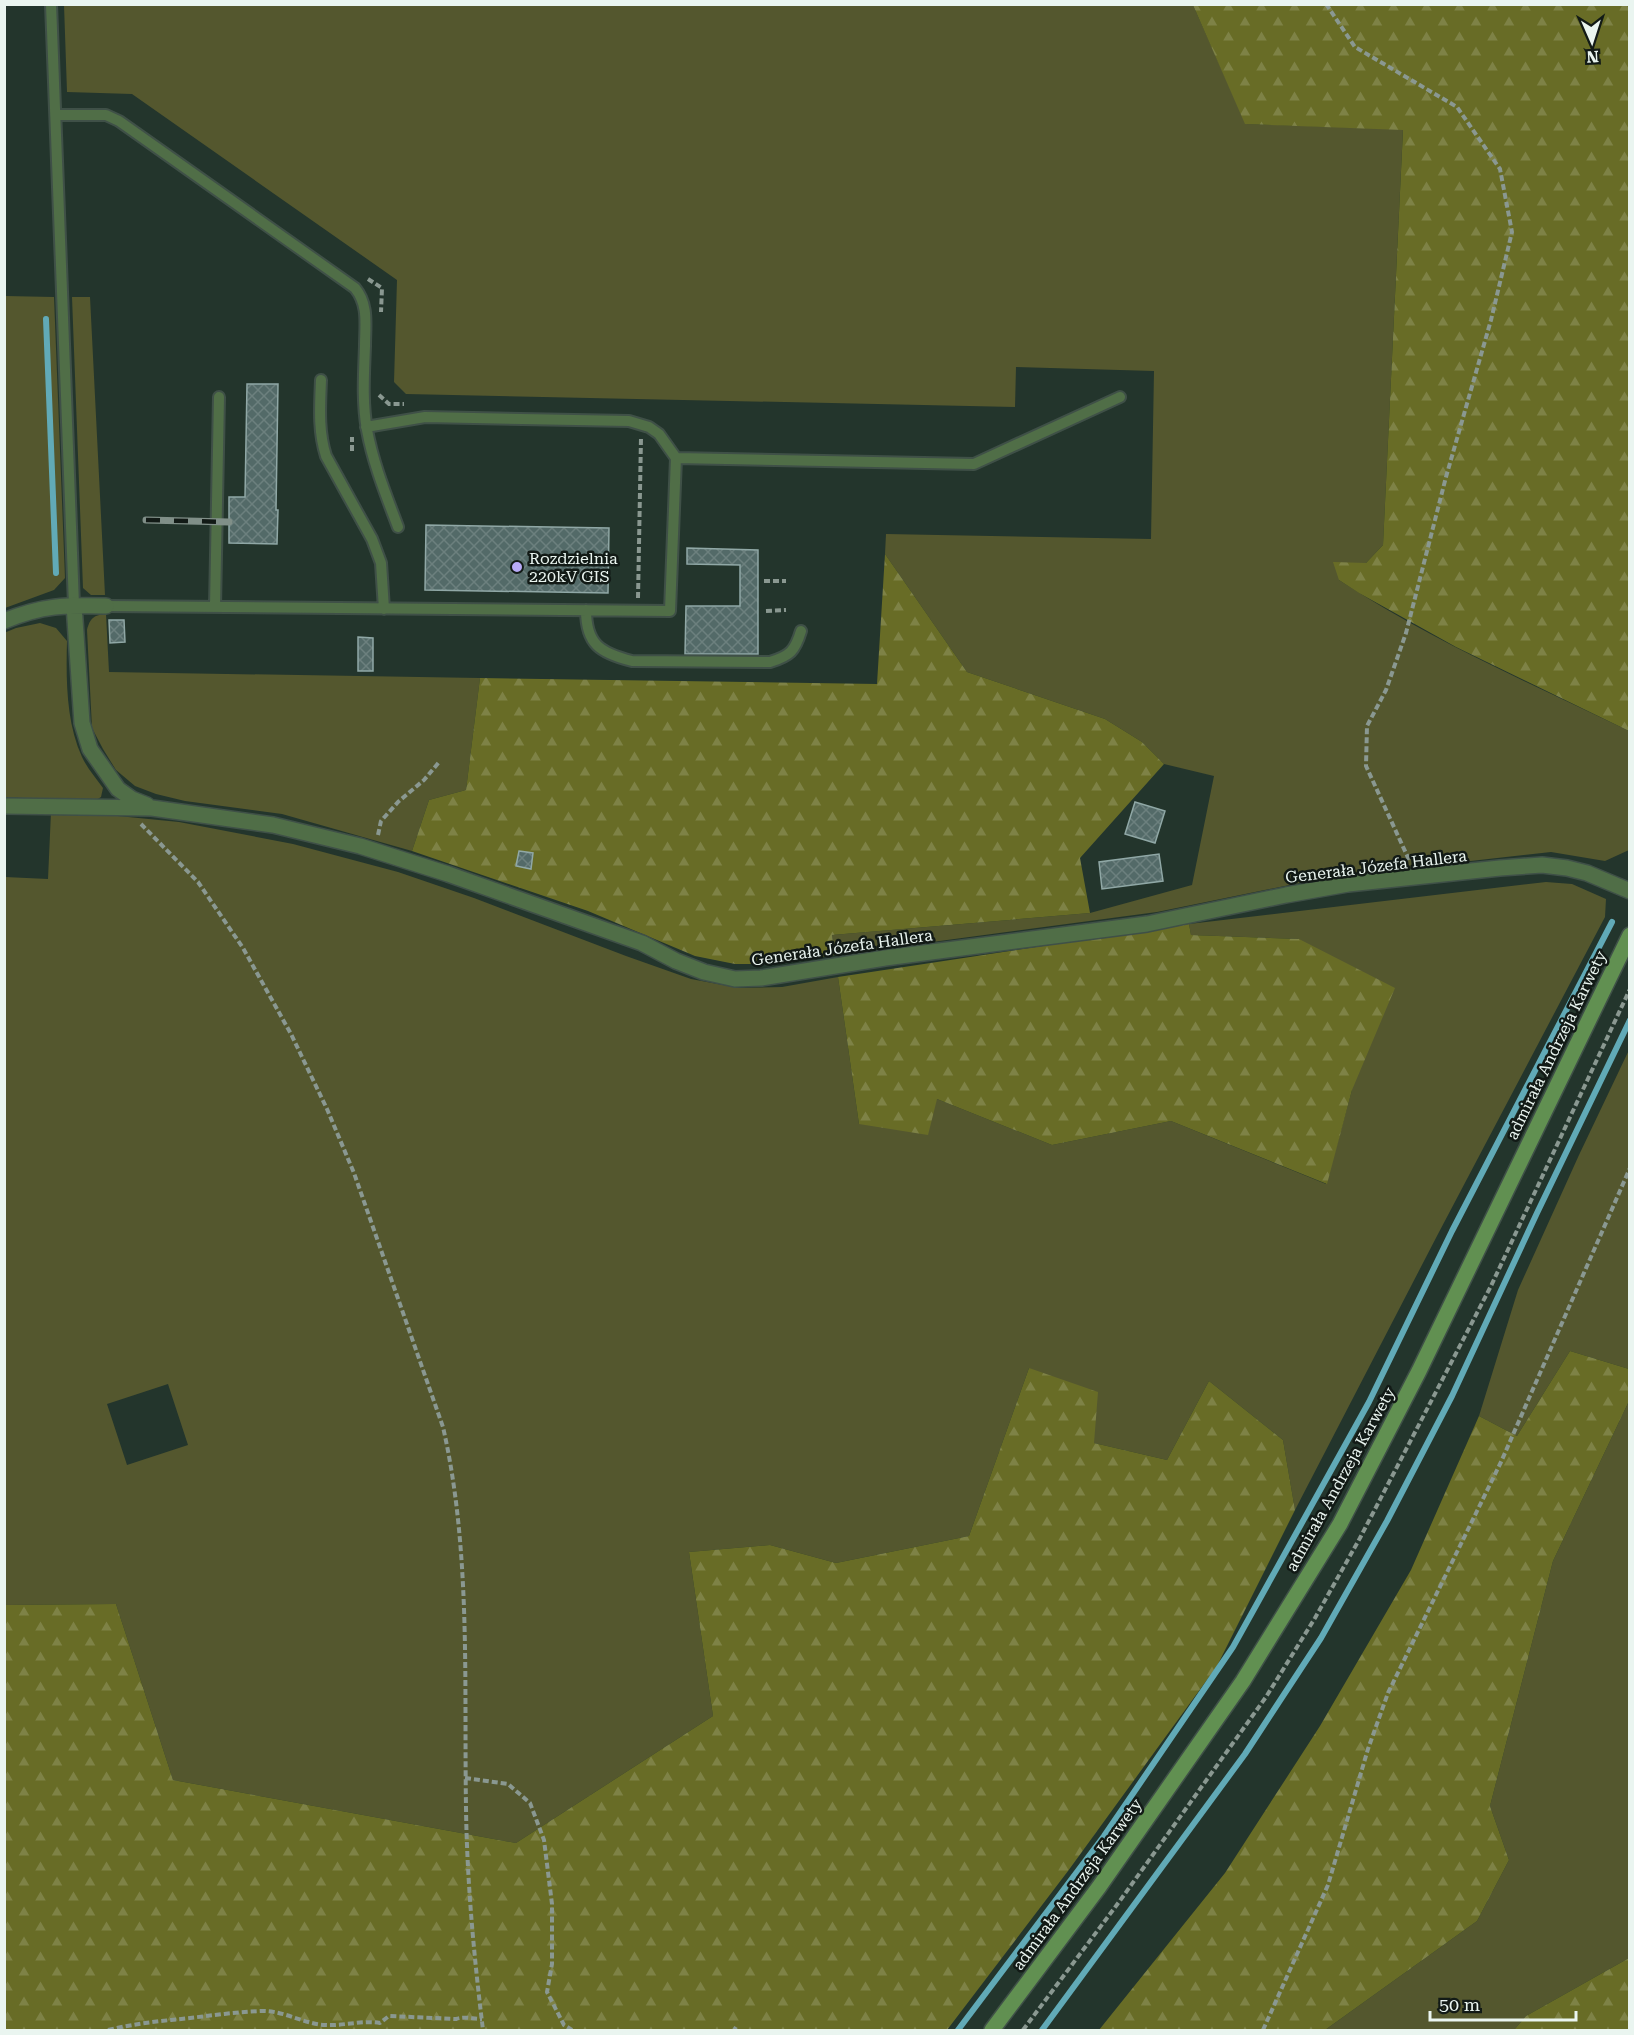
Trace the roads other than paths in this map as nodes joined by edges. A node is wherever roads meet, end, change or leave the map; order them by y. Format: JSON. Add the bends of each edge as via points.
{"nodes":[{"id":1,"x":51,"y":4,"type":"edge"},
{"id":2,"x":56,"y":115,"type":"junction"},
{"id":3,"x":321,"y":381,"type":"dead end"},
{"id":4,"x":219,"y":397,"type":"dead end"},
{"id":5,"x":1120,"y":397,"type":"dead end"},
{"id":6,"x":366,"y":427,"type":"junction"},
{"id":7,"x":676,"y":458,"type":"junction"},
{"id":8,"x":398,"y":527,"type":"dead end"},
{"id":9,"x":74,"y":605,"type":"junction"},
{"id":10,"x":106,"y":606,"type":"joint"},
{"id":11,"x":215,"y":607,"type":"junction"},
{"id":12,"x":384,"y":609,"type":"junction"},
{"id":13,"x":586,"y":610,"type":"junction"},
{"id":14,"x":4,"y":621,"type":"edge"},
{"id":15,"x":801,"y":631,"type":"dead end"},
{"id":16,"x":4,"y":806,"type":"edge"},
{"id":17,"x":152,"y":808,"type":"junction"},
{"id":18,"x":1629,"y":891,"type":"edge"},
{"id":19,"x":1629,"y":935,"type":"edge"},
{"id":20,"x":993,"y":2031,"type":"edge"}],
"edges":[{"from":1,"to":2,"type":"lane"},
{"from":2,"to":6,"type":"lane","via":[[106,115],[119,121],[355,288],[366,311]]},
{"from":2,"to":9,"type":"lane"},
{"from":3,"to":12,"type":"lane","via":[[322,443],[381,563]]},
{"from":4,"to":11,"type":"lane"},
{"from":5,"to":7,"type":"lane","via":[[975,464]]},
{"from":6,"to":7,"type":"lane","via":[[425,417],[629,421],[659,434]]},
{"from":6,"to":8,"type":"lane","via":[[379,478]]},
{"from":7,"to":13,"type":"lane","via":[[670,611]]},
{"from":9,"to":10,"type":"street"},
{"from":9,"to":14,"type":"street","via":[[25,612]]},
{"from":9,"to":17,"type":"street","via":[[82,723],[90,749],[118,789]]},
{"from":10,"to":11,"type":"lane"},
{"from":11,"to":12,"type":"lane"},
{"from":12,"to":13,"type":"lane"},
{"from":13,"to":15,"type":"lane","via":[[586,627],[593,642],[611,656],[632,660],[770,662],[785,658],[797,645]]},
{"from":16,"to":17,"type":"street","name":"Generała Józefa Hallera"},
{"from":17,"to":18,"type":"street","name":"Generała Józefa Hallera","via":[[273,825],[374,850],[591,924],[704,972],[735,979],[1148,924],[1348,884],[1417,877],[1542,865],[1587,873]]},
{"from":19,"to":20,"type":"main road","name":"admirała Andrzeja Karwety","via":[[1419,1371],[1340,1524],[1243,1681]]}]}
